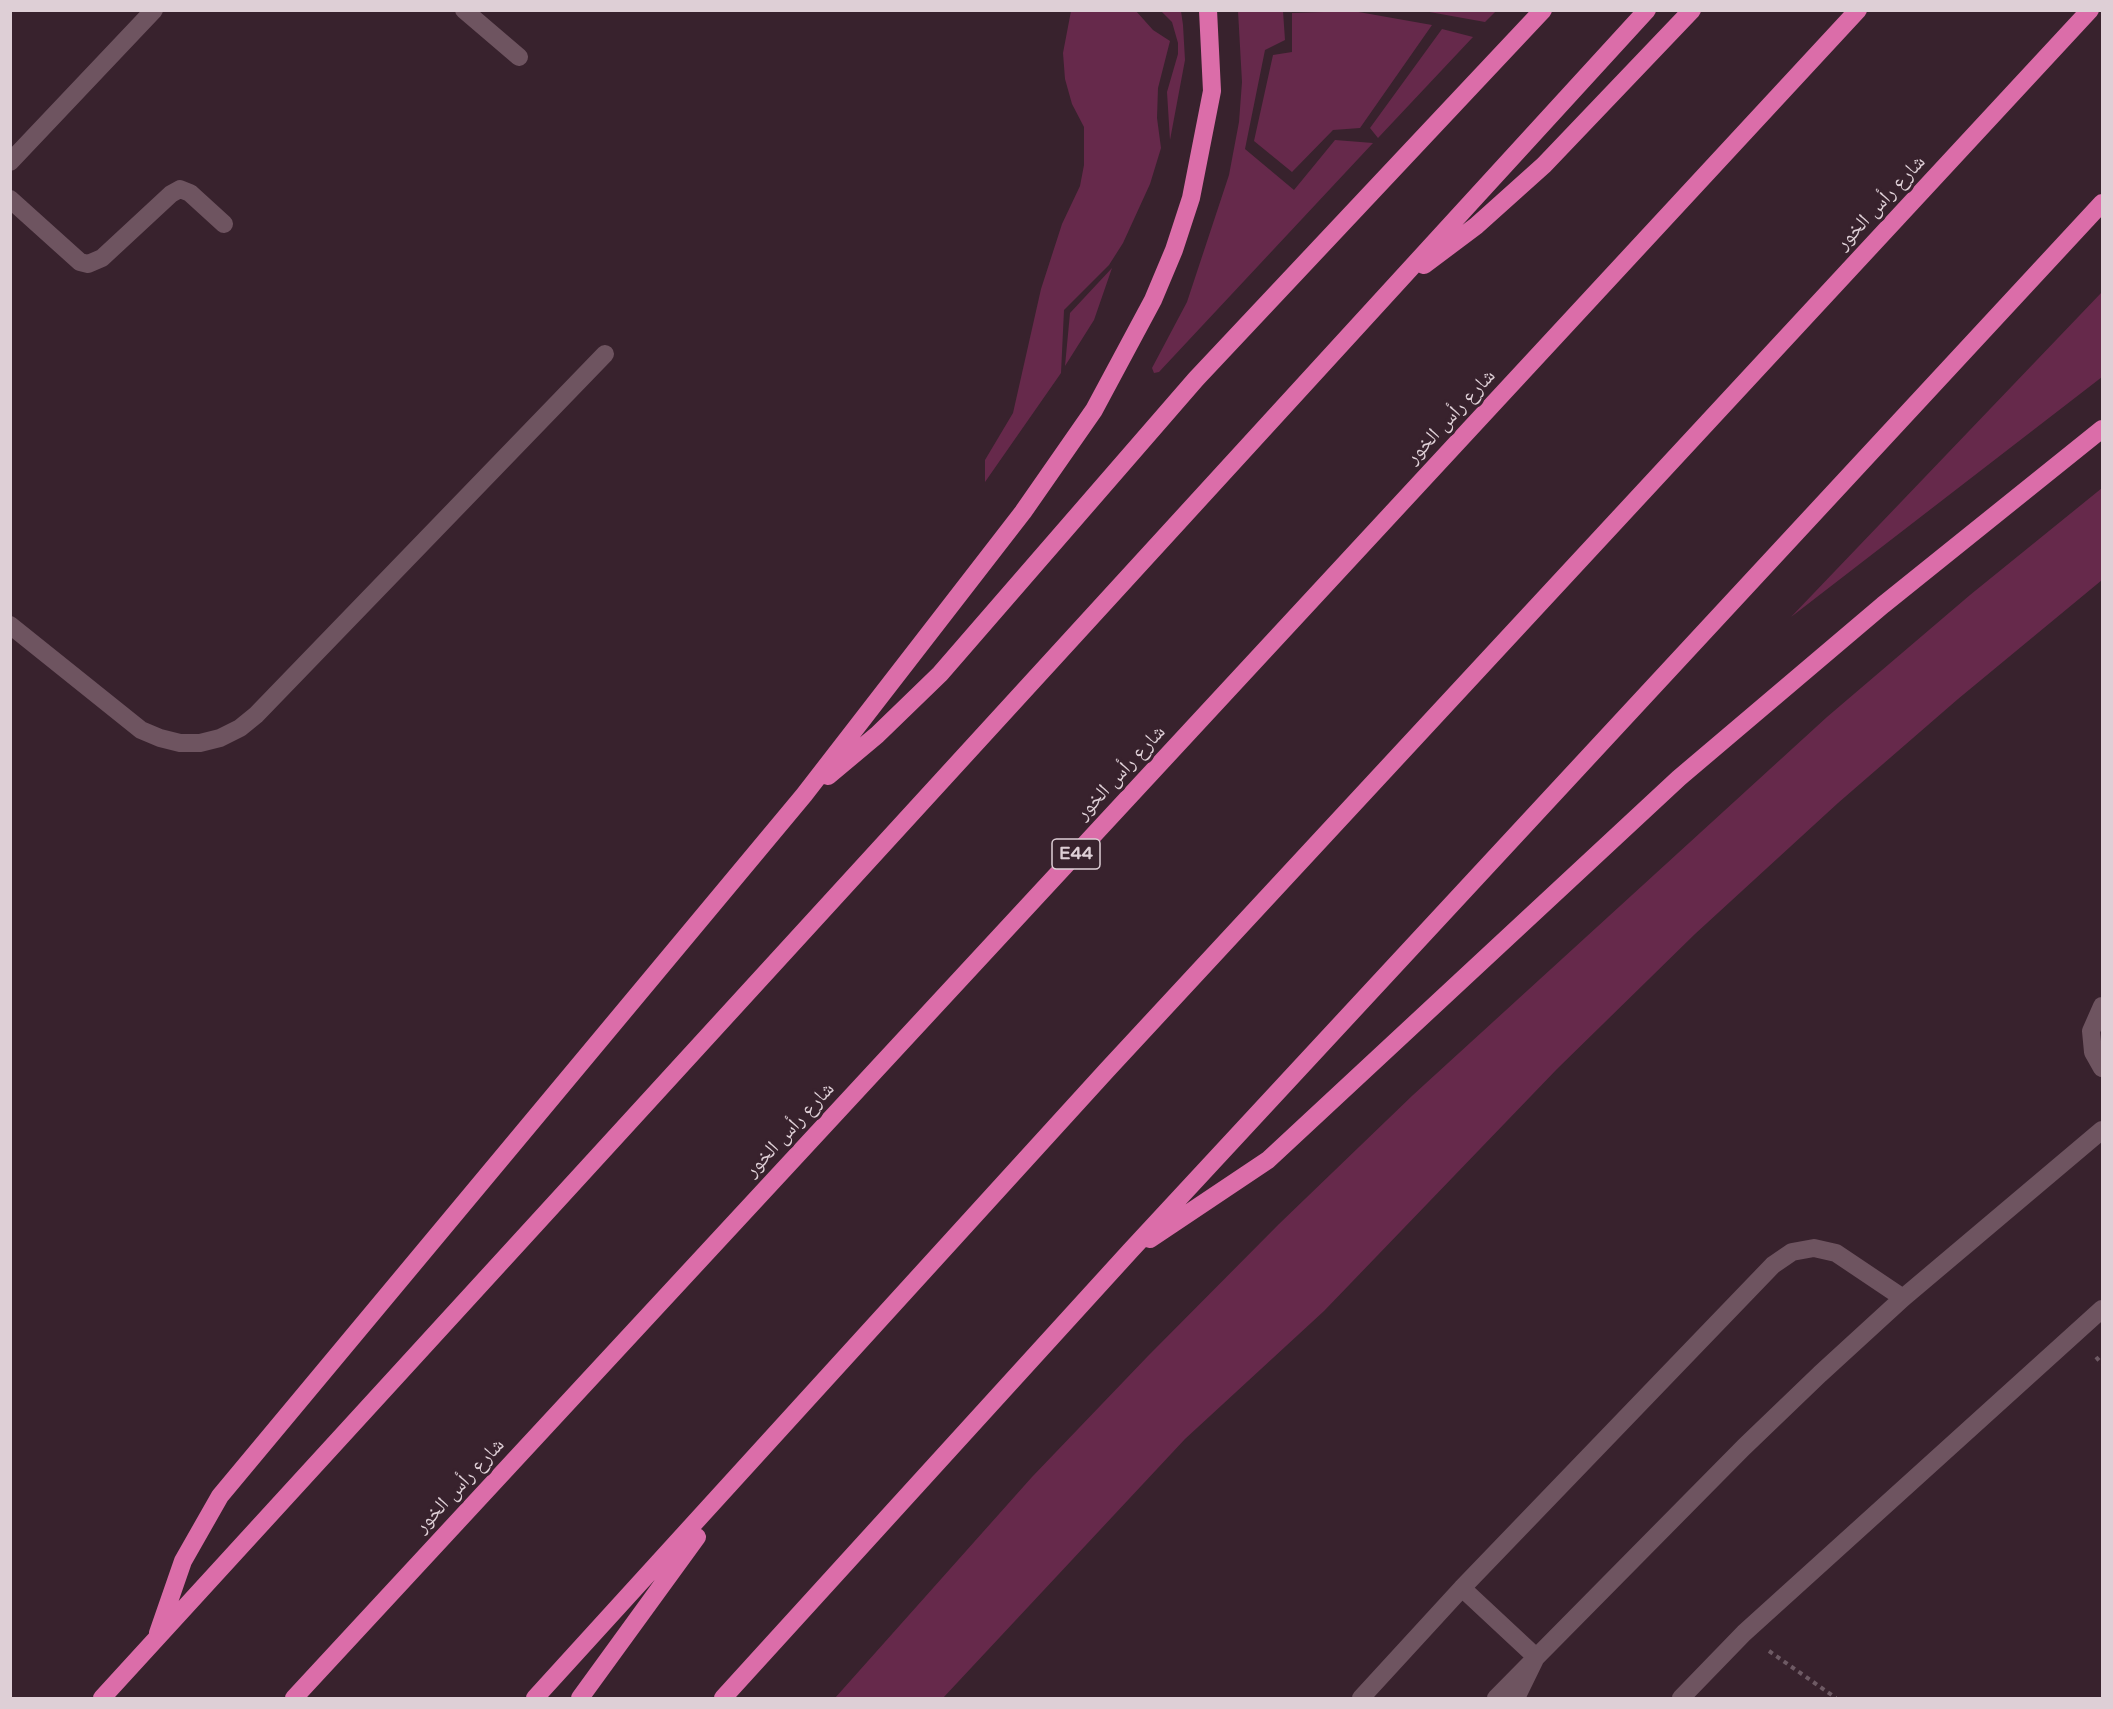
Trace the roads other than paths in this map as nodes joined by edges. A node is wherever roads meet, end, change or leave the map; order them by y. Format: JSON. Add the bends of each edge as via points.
{"nodes":[{"id":1,"x":154,"y":10,"type":"edge"},
{"id":2,"x":464,"y":10,"type":"edge"},
{"id":3,"x":1208,"y":10,"type":"edge"},
{"id":4,"x":1543,"y":10,"type":"edge"},
{"id":5,"x":1647,"y":10,"type":"edge"},
{"id":6,"x":1692,"y":10,"type":"edge"},
{"id":7,"x":1858,"y":10,"type":"edge"},
{"id":8,"x":2090,"y":10,"type":"edge"},
{"id":9,"x":519,"y":57,"type":"dead end"},
{"id":10,"x":10,"y":162,"type":"edge"},
{"id":11,"x":10,"y":199,"type":"edge"},
{"id":12,"x":2103,"y":203,"type":"edge"},
{"id":13,"x":224,"y":225,"type":"dead end"},
{"id":14,"x":1399,"y":281,"type":"junction"},
{"id":15,"x":605,"y":354,"type":"dead end"},
{"id":16,"x":2103,"y":429,"type":"edge"},
{"id":17,"x":10,"y":625,"type":"edge"},
{"id":18,"x":804,"y":795,"type":"junction"},
{"id":19,"x":2103,"y":1006,"type":"edge"},
{"id":20,"x":2103,"y":1068,"type":"edge"},
{"id":21,"x":2103,"y":1130,"type":"edge"},
{"id":22,"x":1131,"y":1250,"type":"junction"},
{"id":23,"x":1903,"y":1298,"type":"junction"},
{"id":24,"x":2103,"y":1309,"type":"edge"},
{"id":25,"x":748,"y":1468,"type":"junction"},
{"id":26,"x":1462,"y":1587,"type":"junction"},
{"id":27,"x":155,"y":1641,"type":"junction"},
{"id":28,"x":1536,"y":1657,"type":"junction"},
{"id":29,"x":1696,"y":1691,"type":"edge"},
{"id":30,"x":102,"y":1698,"type":"edge"},
{"id":31,"x":294,"y":1698,"type":"edge"},
{"id":32,"x":535,"y":1698,"type":"edge"},
{"id":33,"x":580,"y":1698,"type":"edge"},
{"id":34,"x":723,"y":1698,"type":"edge"},
{"id":35,"x":1361,"y":1698,"type":"edge"},
{"id":36,"x":1496,"y":1698,"type":"edge"},
{"id":37,"x":1516,"y":1698,"type":"edge"},
{"id":38,"x":1681,"y":1698,"type":"edge"}],
"edges":[{"from":1,"to":10,"type":"street"},
{"from":2,"to":9,"type":"street"},
{"from":3,"to":18,"type":"highway","via":[[1212,91],[1203,145],[1174,250],[1130,346],[1094,410],[1029,504]]},
{"from":4,"to":18,"type":"highway","via":[[1196,379],[913,703]]},
{"from":5,"to":14,"type":"highway"},
{"from":6,"to":14,"type":"highway","via":[[1544,165],[1476,226]]},
{"from":7,"to":31,"type":"highway","name":"شارع رأس الخور","number":"E44"},
{"from":8,"to":25,"type":"highway","name":"شارع رأس الخور","via":[[1107,1070]]},
{"from":11,"to":13,"type":"street","via":[[80,262],[88,264],[102,258],[175,190],[190,193]]},
{"from":12,"to":22,"type":"highway"},
{"from":14,"to":27,"type":"highway"},
{"from":15,"to":17,"type":"street","via":[[256,715],[220,738],[180,743],[141,730]]},
{"from":16,"to":22,"type":"highway","via":[[1883,605],[1679,778],[1268,1160],[1218,1197]]},
{"from":18,"to":27,"type":"highway","via":[[220,1496],[183,1561]]},
{"from":19,"to":20,"type":"street","via":[[2091,1031],[2093,1052]]},
{"from":21,"to":23,"type":"street"},
{"from":22,"to":34,"type":"highway"},
{"from":23,"to":26,"type":"street","via":[[1836,1253],[1814,1248],[1792,1252],[1773,1265]]},
{"from":23,"to":28,"type":"street","via":[[1744,1447]]},
{"from":24,"to":29,"type":"street","via":[[1744,1633]]},
{"from":25,"to":32,"type":"highway","name":"شارع رأس الخور"},
{"from":25,"to":33,"type":"highway"},
{"from":26,"to":28,"type":"street"},
{"from":26,"to":35,"type":"street"},
{"from":27,"to":30,"type":"highway"},
{"from":28,"to":36,"type":"street"},
{"from":28,"to":37,"type":"street"},
{"from":29,"to":38,"type":"street"}]}
